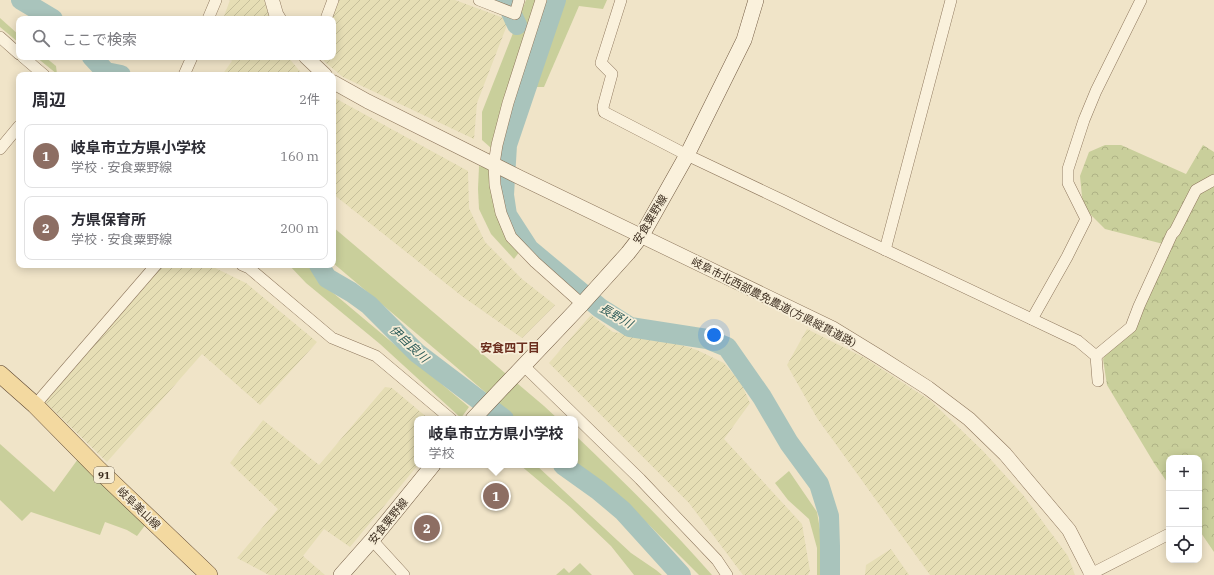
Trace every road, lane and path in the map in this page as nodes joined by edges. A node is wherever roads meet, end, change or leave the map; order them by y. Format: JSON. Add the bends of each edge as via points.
{"nodes":[{"id":1,"x":216,"y":0,"type":"edge"},
{"id":2,"x":272,"y":0,"type":"edge"},
{"id":3,"x":333,"y":0,"type":"edge"},
{"id":4,"x":479,"y":0,"type":"edge"},
{"id":5,"x":519,"y":0,"type":"edge"},
{"id":6,"x":542,"y":0,"type":"edge"},
{"id":7,"x":621,"y":0,"type":"edge"},
{"id":8,"x":756,"y":0,"type":"edge"},
{"id":9,"x":951,"y":0,"type":"edge"},
{"id":10,"x":1141,"y":0,"type":"edge"},
{"id":11,"x":209,"y":16,"type":"edge"},
{"id":12,"x":278,"y":16,"type":"edge"},
{"id":13,"x":327,"y":16,"type":"edge"},
{"id":14,"x":0,"y":37,"type":"edge"},
{"id":15,"x":16,"y":51,"type":"edge"},
{"id":16,"x":26,"y":60,"type":"edge"},
{"id":17,"x":191,"y":60,"type":"edge"},
{"id":18,"x":311,"y":60,"type":"edge"},
{"id":19,"x":40,"y":72,"type":"edge"},
{"id":20,"x":185,"y":72,"type":"edge"},
{"id":21,"x":322,"y":72,"type":"edge"},
{"id":22,"x":336,"y":84,"type":"edge"},
{"id":23,"x":16,"y":130,"type":"edge"},
{"id":24,"x":0,"y":149,"type":"edge"},
{"id":25,"x":687,"y":155,"type":"junction"},
{"id":26,"x":497,"y":166,"type":"junction"},
{"id":27,"x":1214,"y":180,"type":"edge"},
{"id":28,"x":642,"y":235,"type":"junction"},
{"id":29,"x":885,"y":250,"type":"junction"},
{"id":30,"x":153,"y":268,"type":"edge"},
{"id":31,"x":249,"y":268,"type":"edge"},
{"id":32,"x":583,"y":303,"type":"junction"},
{"id":33,"x":1032,"y":320,"type":"junction"},
{"id":34,"x":1096,"y":356,"type":"junction"},
{"id":35,"x":520,"y":369,"type":"junction"},
{"id":36,"x":0,"y":374,"type":"edge"},
{"id":37,"x":1098,"y":381,"type":"dead end"},
{"id":38,"x":35,"y":405,"type":"junction"},
{"id":39,"x":447,"y":416,"type":"edge"},
{"id":40,"x":475,"y":416,"type":"edge"},
{"id":41,"x":571,"y":416,"type":"edge"},
{"id":42,"x":578,"y":422,"type":"edge"},
{"id":43,"x":431,"y":468,"type":"edge"},
{"id":44,"x":1166,"y":536,"type":"edge"},
{"id":45,"x":372,"y":540,"type":"junction"},
{"id":46,"x":209,"y":575,"type":"edge"},
{"id":47,"x":341,"y":575,"type":"edge"},
{"id":48,"x":404,"y":575,"type":"edge"},
{"id":49,"x":727,"y":575,"type":"edge"},
{"id":50,"x":1091,"y":575,"type":"edge"}],
"edges":[{"from":1,"to":11,"type":"street"},
{"from":2,"to":12,"type":"street"},
{"from":3,"to":13,"type":"street"},
{"from":4,"to":5,"type":"street","via":[[514,14]]},
{"from":6,"to":26,"type":"street","via":[[508,103],[497,145]]},
{"from":7,"to":25,"type":"street","via":[[601,63],[612,74],[603,107],[604,112]]},
{"from":8,"to":25,"type":"main road","name":"安食粟野線","via":[[744,40]]},
{"from":9,"to":29,"type":"street"},
{"from":10,"to":33,"type":"street","via":[[1096,91],[1068,169],[1068,183],[1086,219]]},
{"from":14,"to":15,"type":"street"},
{"from":16,"to":19,"type":"street"},
{"from":17,"to":20,"type":"street"},
{"from":18,"to":21,"type":"street"},
{"from":22,"to":26,"type":"street"},
{"from":23,"to":24,"type":"street"},
{"from":25,"to":28,"type":"main road","name":"安食粟野線"},
{"from":25,"to":29,"type":"street"},
{"from":26,"to":28,"type":"street","name":"岐阜市北西部農免農道(方県縦貫道路)"},
{"from":26,"to":32,"type":"street","via":[[495,185],[501,214],[511,237],[535,262]]},
{"from":27,"to":34,"type":"street","via":[[1196,190],[1172,234],[1131,327]]},
{"from":28,"to":32,"type":"main road","name":"安食粟野線"},
{"from":28,"to":50,"type":"street","name":"岐阜市北西部農免農道(方県縦貫道路)","via":[[832,328],[928,388],[968,419],[1005,454],[1069,530]]},
{"from":29,"to":33,"type":"street"},
{"from":30,"to":38,"type":"street"},
{"from":31,"to":39,"type":"street","via":[[332,338],[376,356]]},
{"from":32,"to":35,"type":"main road","name":"安食粟野線"},
{"from":33,"to":34,"type":"street","via":[[1078,341]]},
{"from":34,"to":37,"type":"street"},
{"from":35,"to":40,"type":"main road","name":"安食粟野線"},
{"from":35,"to":41,"type":"street"},
{"from":36,"to":38,"type":"main road","name":"岐阜美山線","number":"91"},
{"from":38,"to":46,"type":"main road","name":"岐阜美山線","number":"91"},
{"from":42,"to":49,"type":"street","via":[[640,479],[717,560]]},
{"from":43,"to":45,"type":"main road","name":"安食粟野線"},
{"from":44,"to":50,"type":"street"},
{"from":45,"to":47,"type":"main road","name":"安食粟野線"},
{"from":45,"to":48,"type":"street"}]}
